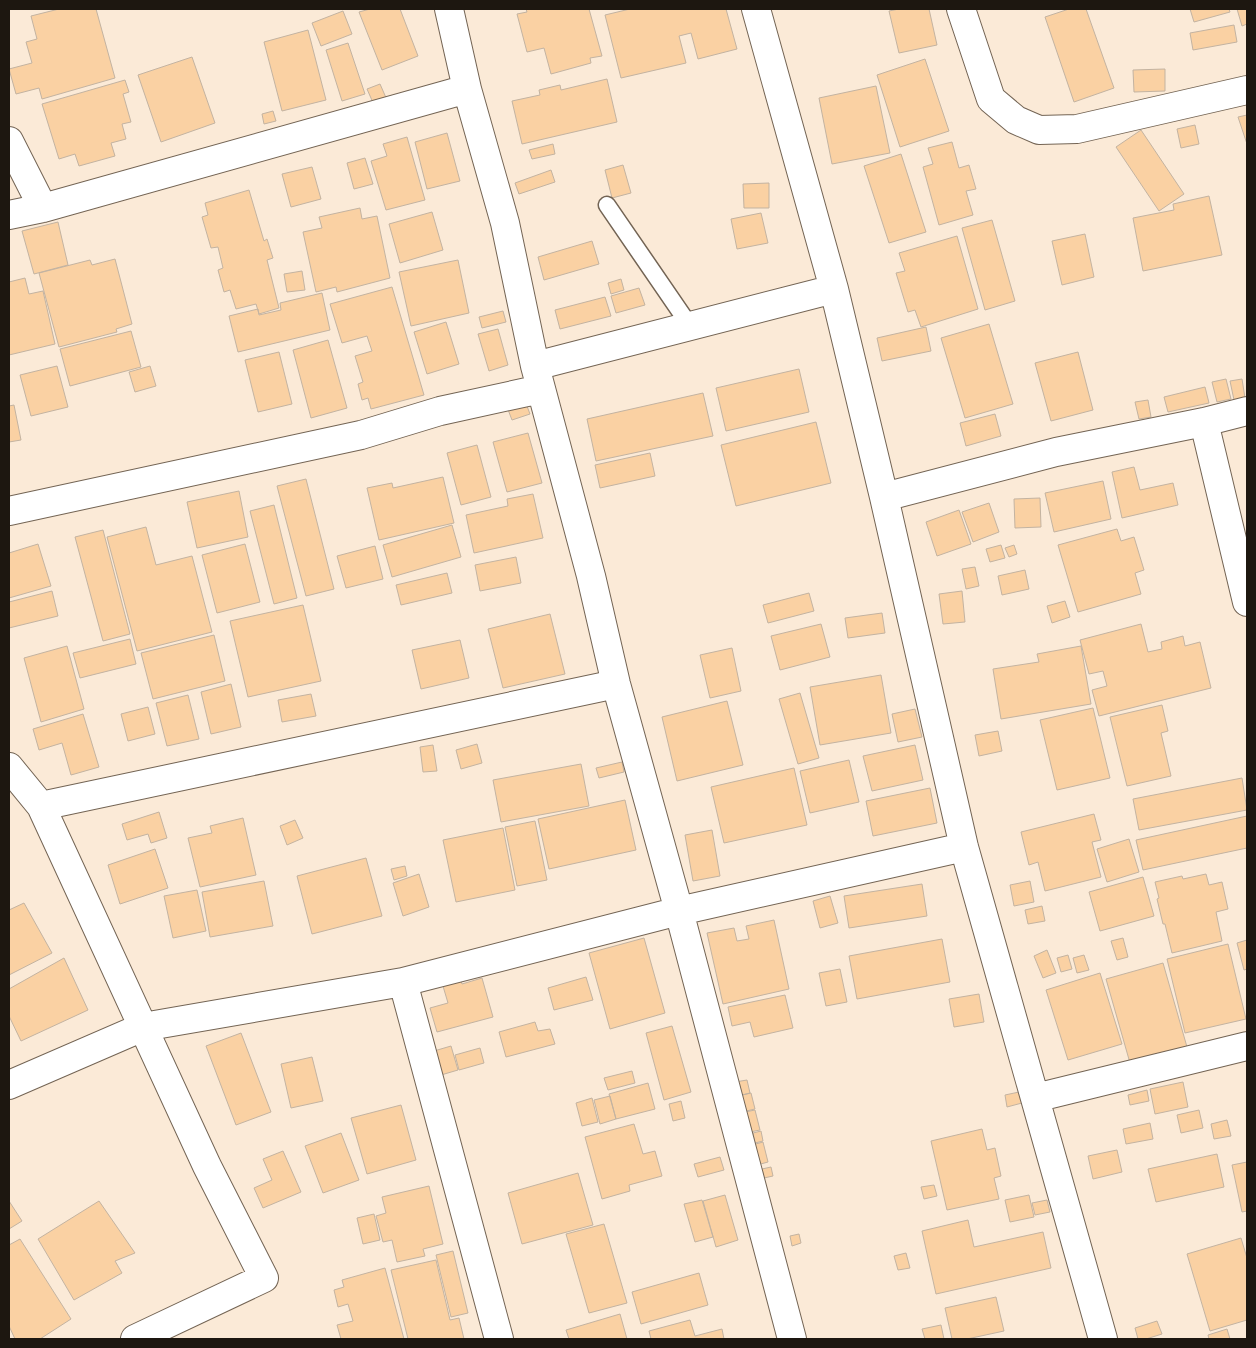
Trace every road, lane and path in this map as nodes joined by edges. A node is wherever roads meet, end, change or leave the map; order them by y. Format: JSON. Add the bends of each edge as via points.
{"nodes":[{"id":1,"x":449,"y":9,"type":"edge"},
{"id":2,"x":756,"y":9,"type":"edge"},
{"id":3,"x":961,"y":9,"type":"edge"},
{"id":4,"x":466,"y":89,"type":"junction"},
{"id":5,"x":1247,"y":90,"type":"edge"},
{"id":6,"x":9,"y":141,"type":"edge"},
{"id":7,"x":607,"y":205,"type":"dead end"},
{"id":8,"x":43,"y":208,"type":"junction"},
{"id":9,"x":9,"y":215,"type":"edge"},
{"id":10,"x":834,"y":289,"type":"junction"},
{"id":11,"x":690,"y":326,"type":"junction"},
{"id":12,"x":538,"y":378,"type":"junction"},
{"id":13,"x":1247,"y":411,"type":"edge"},
{"id":14,"x":1204,"y":422,"type":"junction"},
{"id":15,"x":884,"y":497,"type":"junction"},
{"id":16,"x":9,"y":511,"type":"edge"},
{"id":17,"x":1247,"y":602,"type":"edge"},
{"id":18,"x":616,"y":684,"type":"junction"},
{"id":19,"x":9,"y":767,"type":"edge"},
{"id":20,"x":41,"y":806,"type":"junction"},
{"id":21,"x":964,"y":847,"type":"junction"},
{"id":22,"x":679,"y":911,"type":"junction"},
{"id":23,"x":403,"y":982,"type":"junction"},
{"id":24,"x":143,"y":1027,"type":"junction"},
{"id":25,"x":1247,"y":1046,"type":"edge"},
{"id":26,"x":9,"y":1085,"type":"edge"},
{"id":27,"x":1035,"y":1098,"type":"junction"},
{"id":28,"x":136,"y":1339,"type":"edge"},
{"id":29,"x":499,"y":1339,"type":"edge"},
{"id":30,"x":792,"y":1339,"type":"edge"},
{"id":31,"x":1103,"y":1339,"type":"edge"}],
"edges":[{"from":1,"to":4,"type":"street"},
{"from":2,"to":10,"type":"street"},
{"from":3,"to":5,"type":"street","via":[[990,99],[1016,120],[1039,130],[1076,129]]},
{"from":4,"to":8,"type":"street"},
{"from":4,"to":12,"type":"street","via":[[505,223]]},
{"from":6,"to":8,"type":"street"},
{"from":7,"to":11,"type":"lane"},
{"from":8,"to":9,"type":"street"},
{"from":10,"to":11,"type":"street"},
{"from":10,"to":15,"type":"street"},
{"from":11,"to":12,"type":"street"},
{"from":12,"to":16,"type":"street","via":[[361,435]]},
{"from":12,"to":18,"type":"street"},
{"from":13,"to":14,"type":"street"},
{"from":14,"to":15,"type":"street","via":[[1056,452]]},
{"from":14,"to":17,"type":"street"},
{"from":15,"to":21,"type":"street"},
{"from":18,"to":20,"type":"street"},
{"from":18,"to":22,"type":"street"},
{"from":19,"to":20,"type":"street"},
{"from":20,"to":24,"type":"street"},
{"from":21,"to":22,"type":"street"},
{"from":21,"to":27,"type":"street"},
{"from":22,"to":23,"type":"street"},
{"from":22,"to":30,"type":"street"},
{"from":23,"to":24,"type":"street"},
{"from":23,"to":29,"type":"street"},
{"from":24,"to":26,"type":"street"},
{"from":24,"to":28,"type":"street","via":[[207,1166],[264,1278]]},
{"from":25,"to":27,"type":"street"},
{"from":27,"to":31,"type":"street"}]}
